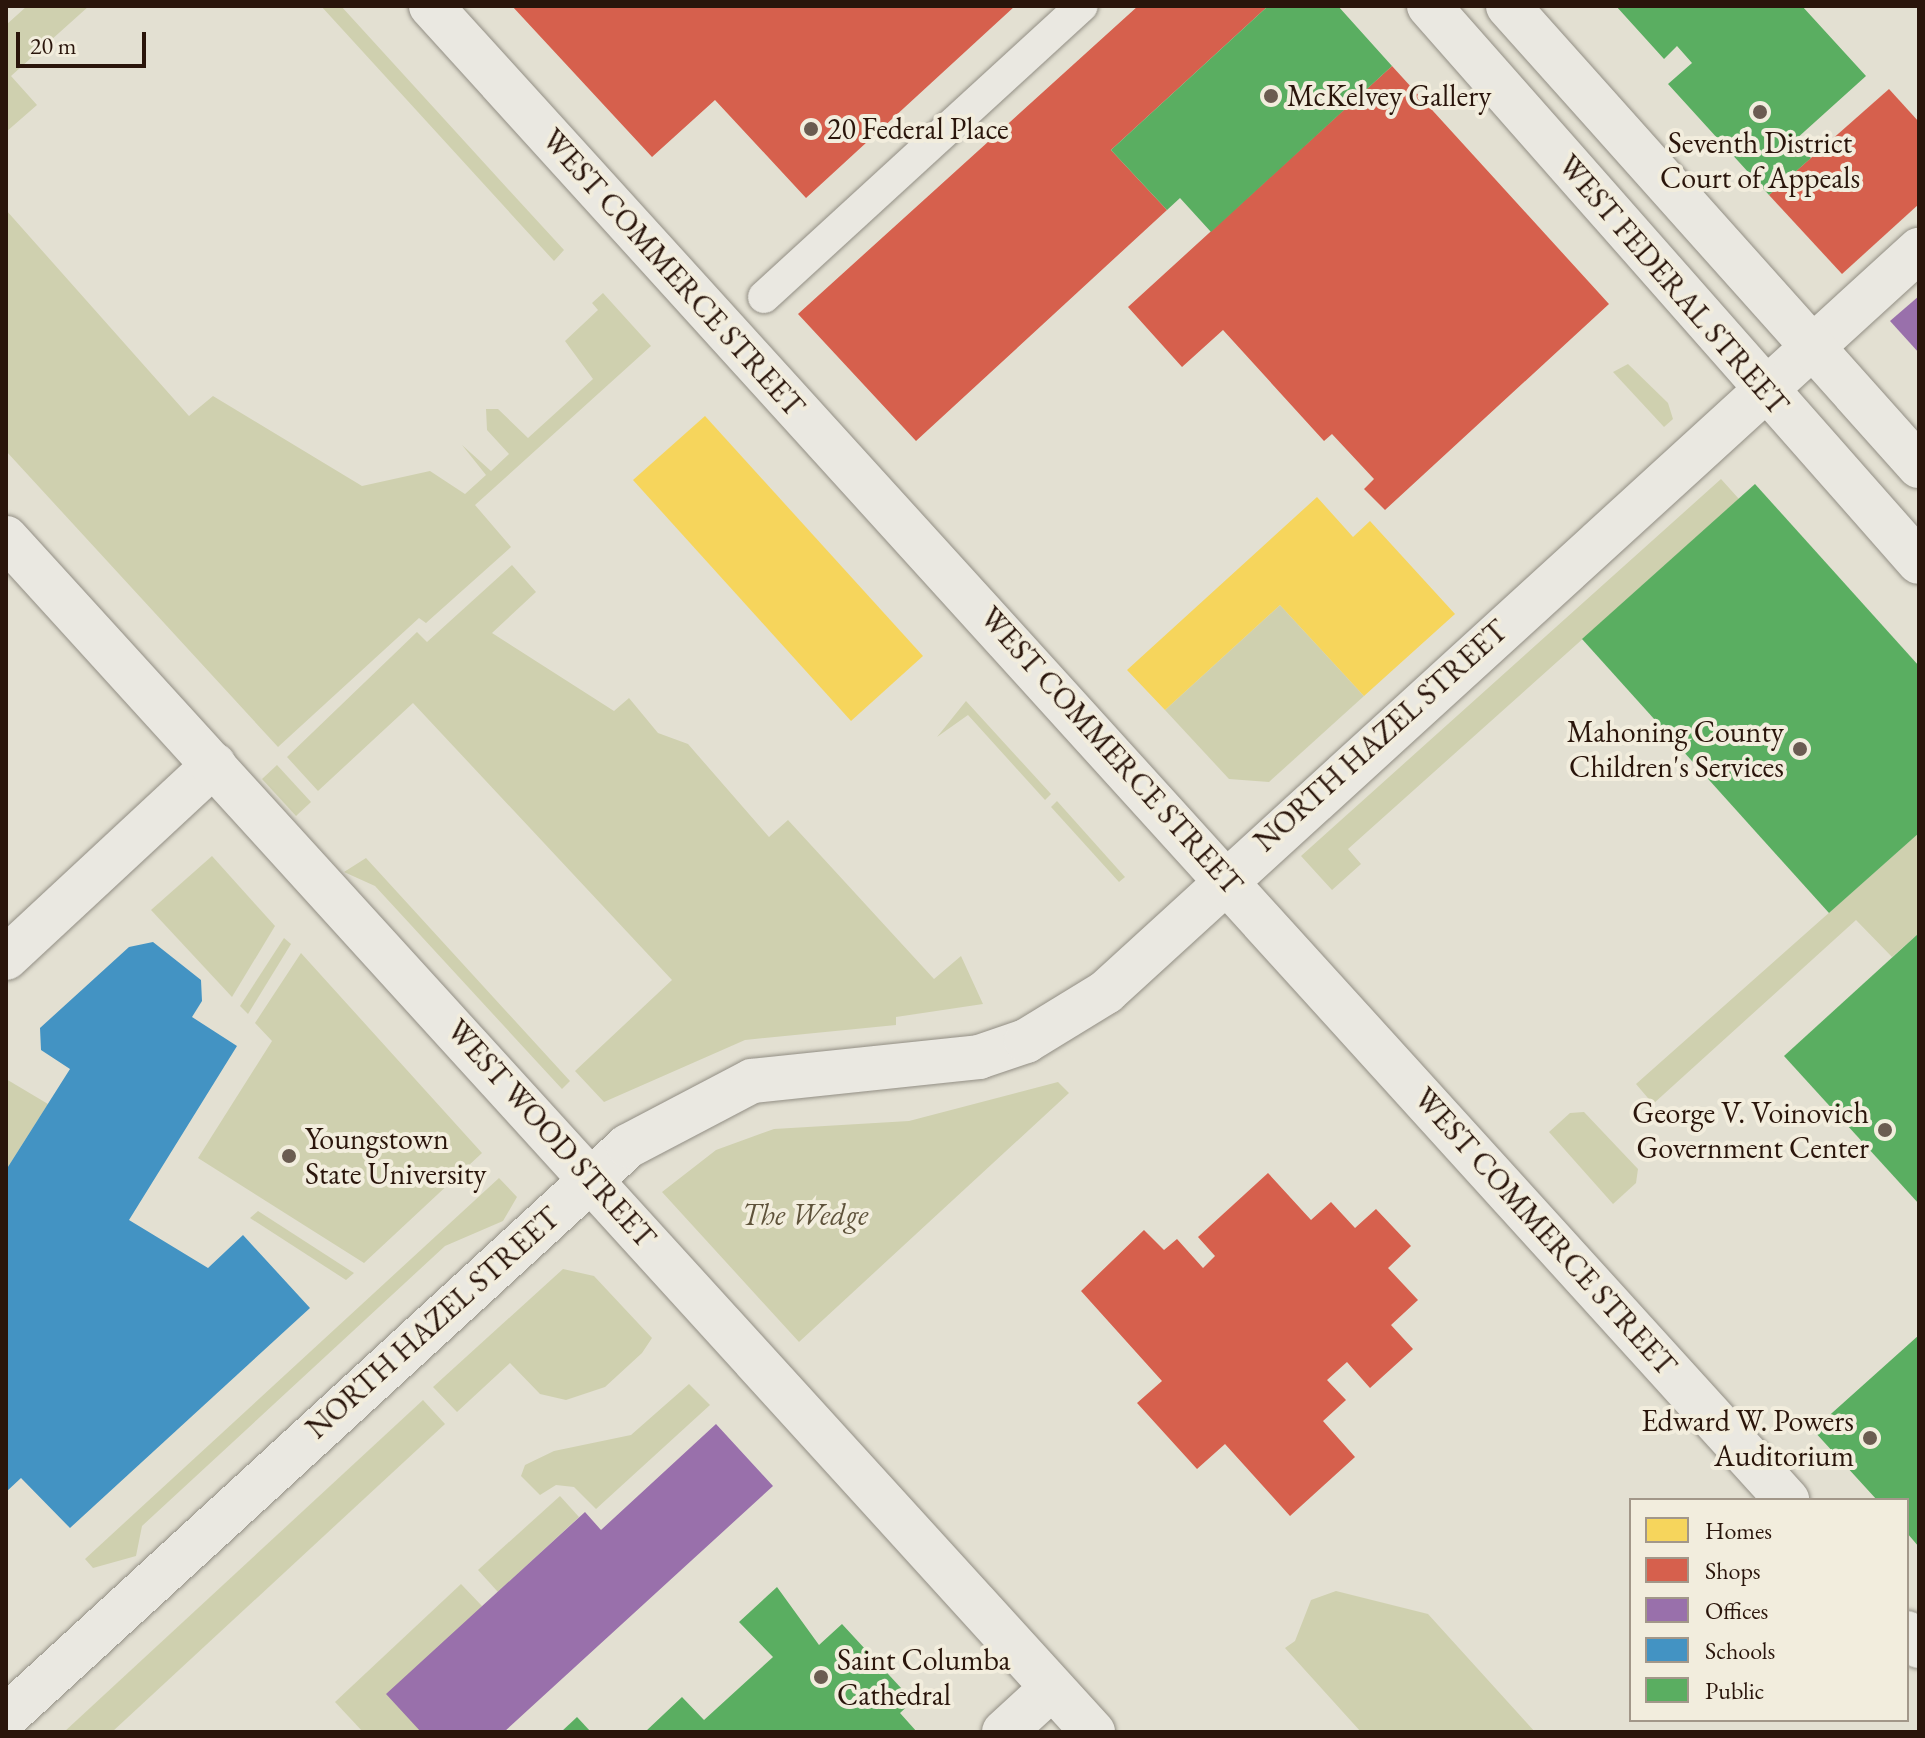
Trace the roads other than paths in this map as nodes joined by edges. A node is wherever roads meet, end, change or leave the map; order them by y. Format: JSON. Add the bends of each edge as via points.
{"nodes":[{"id":1,"x":431,"y":6,"type":"edge"},
{"id":2,"x":1082,"y":6,"type":"edge"},
{"id":3,"x":1429,"y":6,"type":"edge"},
{"id":4,"x":1508,"y":6,"type":"edge"},
{"id":5,"x":1919,"y":250,"type":"edge"},
{"id":6,"x":764,"y":297,"type":"dead end"},
{"id":7,"x":1811,"y":346,"type":"junction"},
{"id":8,"x":1763,"y":388,"type":"junction"},
{"id":9,"x":1919,"y":466,"type":"edge"},
{"id":10,"x":6,"y":538,"type":"edge"},
{"id":11,"x":1919,"y":562,"type":"edge"},
{"id":12,"x":214,"y":765,"type":"junction"},
{"id":13,"x":1225,"y":878,"type":"junction"},
{"id":14,"x":6,"y":958,"type":"edge"},
{"id":15,"x":591,"y":1178,"type":"junction"},
{"id":16,"x":1785,"y":1498,"type":"edge"},
{"id":17,"x":1052,"y":1688,"type":"junction"},
{"id":18,"x":6,"y":1717,"type":"edge"},
{"id":19,"x":1004,"y":1732,"type":"edge"},
{"id":20,"x":1093,"y":1732,"type":"edge"}],
"edges":[{"from":1,"to":13,"type":"street","name":"WEST COMMERCE STREET"},
{"from":2,"to":6,"type":"street"},
{"from":3,"to":8,"type":"street","name":"WEST FEDERAL STREET"},
{"from":4,"to":7,"type":"street","name":"WEST FEDERAL STREET"},
{"from":5,"to":7,"type":"street","name":"NORTH HAZEL STREET"},
{"from":7,"to":8,"type":"street","name":"NORTH HAZEL STREET"},
{"from":7,"to":9,"type":"street","name":"WEST FEDERAL STREET"},
{"from":8,"to":11,"type":"street","name":"WEST FEDERAL STREET"},
{"from":8,"to":13,"type":"street","name":"NORTH HAZEL STREET"},
{"from":10,"to":12,"type":"street","name":"WEST WOOD STREET"},
{"from":12,"to":14,"type":"street"},
{"from":12,"to":15,"type":"street","name":"WEST WOOD STREET"},
{"from":13,"to":15,"type":"street","name":"NORTH HAZEL STREET","via":[[1106,992],[1026,1041],[979,1057],[752,1081],[673,1117]]},
{"from":13,"to":16,"type":"street","name":"WEST COMMERCE STREET"},
{"from":15,"to":17,"type":"street","name":"WEST WOOD STREET"},
{"from":15,"to":18,"type":"street","name":"NORTH HAZEL STREET"},
{"from":17,"to":19,"type":"street"},
{"from":17,"to":20,"type":"street","name":"WEST WOOD STREET"}]}
